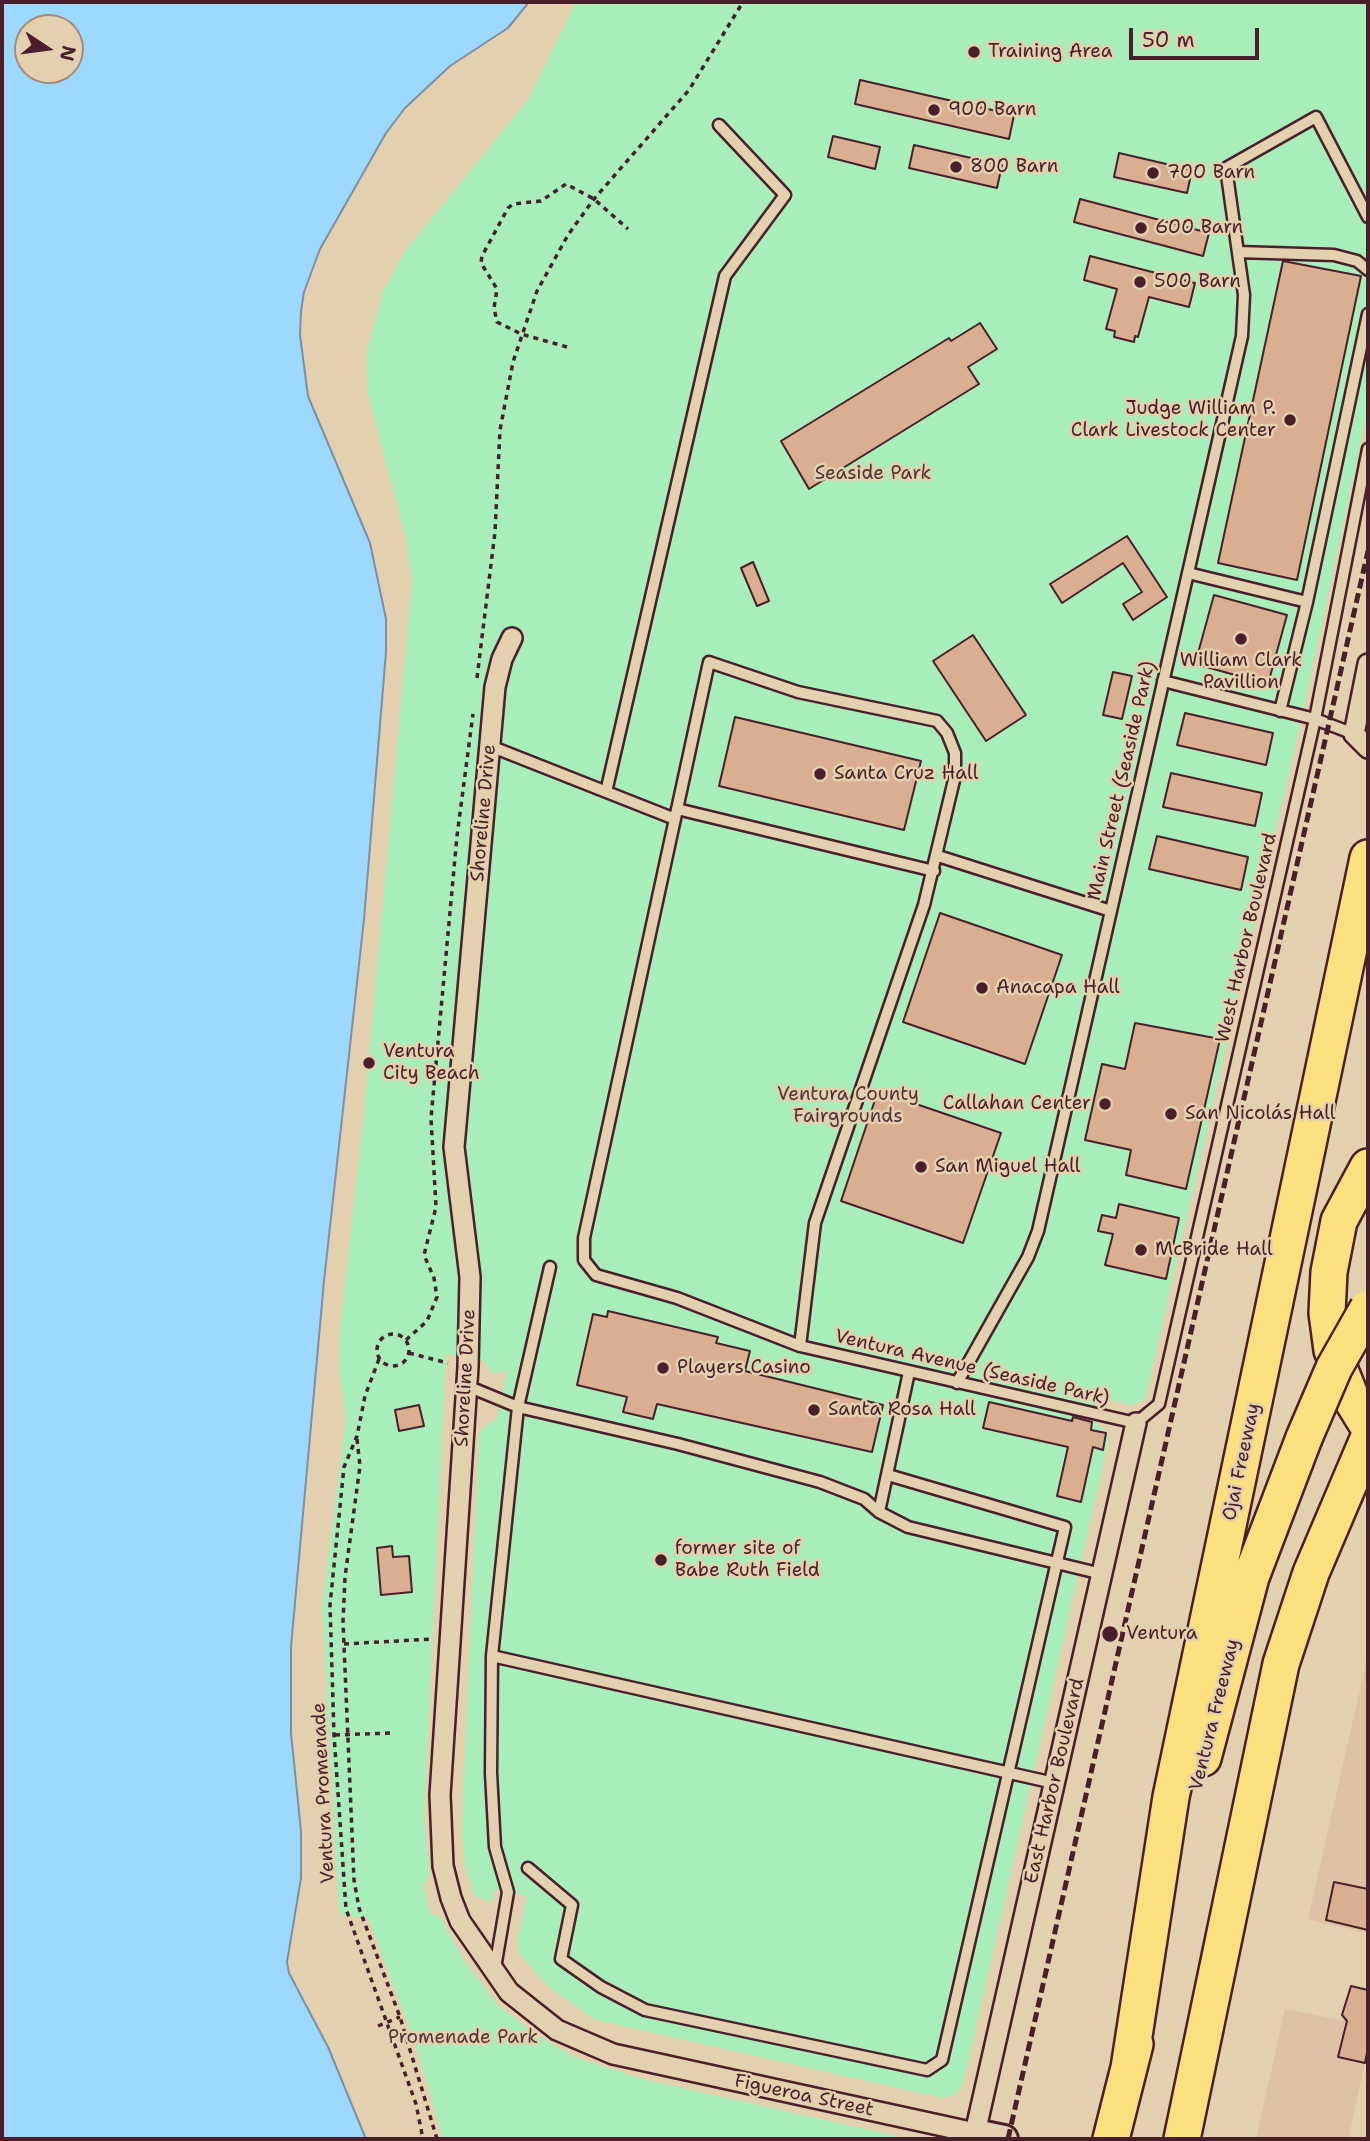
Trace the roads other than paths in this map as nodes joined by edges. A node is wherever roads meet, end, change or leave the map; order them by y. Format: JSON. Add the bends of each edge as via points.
{"nodes":[{"id":1,"x":719,"y":124,"type":"dead end"},
{"id":2,"x":1368,"y":217,"type":"edge"},
{"id":3,"x":1238,"y":252,"type":"junction"},
{"id":4,"x":1368,"y":270,"type":"edge"},
{"id":5,"x":1368,"y":314,"type":"edge"},
{"id":6,"x":1368,"y":449,"type":"edge"},
{"id":7,"x":1188,"y":573,"type":"junction"},
{"id":8,"x":1307,"y":602,"type":"junction"},
{"id":9,"x":512,"y":638,"type":"dead end"},
{"id":10,"x":1368,"y":664,"type":"edge"},
{"id":11,"x":1163,"y":681,"type":"junction"},
{"id":12,"x":1280,"y":711,"type":"junction"},
{"id":13,"x":1314,"y":719,"type":"junction"},
{"id":14,"x":1361,"y":741,"type":"edge"},
{"id":15,"x":490,"y":746,"type":"junction"},
{"id":16,"x":606,"y":792,"type":"junction"},
{"id":17,"x":676,"y":814,"type":"junction"},
{"id":18,"x":938,"y":856,"type":"junction"},
{"id":19,"x":1368,"y":858,"type":"edge"},
{"id":20,"x":934,"y":871,"type":"junction"},
{"id":21,"x":1111,"y":911,"type":"junction"},
{"id":22,"x":1368,"y":1167,"type":"edge"},
{"id":23,"x":550,"y":1267,"type":"dead end"},
{"id":24,"x":1368,"y":1308,"type":"edge"},
{"id":25,"x":800,"y":1346,"type":"junction"},
{"id":26,"x":909,"y":1372,"type":"junction"},
{"id":27,"x":957,"y":1383,"type":"junction"},
{"id":28,"x":467,"y":1386,"type":"junction"},
{"id":29,"x":518,"y":1407,"type":"junction"},
{"id":30,"x":1136,"y":1423,"type":"junction"},
{"id":31,"x":1368,"y":1426,"type":"edge"},
{"id":32,"x":1368,"y":1439,"type":"edge"},
{"id":33,"x":888,"y":1475,"type":"junction"},
{"id":34,"x":879,"y":1512,"type":"junction"},
{"id":35,"x":1058,"y":1563,"type":"junction"},
{"id":36,"x":1102,"y":1574,"type":"junction"},
{"id":37,"x":492,"y":1656,"type":"junction"},
{"id":38,"x":1009,"y":1772,"type":"junction"},
{"id":39,"x":1055,"y":1783,"type":"junction"},
{"id":40,"x":528,"y":1868,"type":"dead end"},
{"id":41,"x":494,"y":1972,"type":"junction"},
{"id":42,"x":604,"y":2051,"type":"joint"},
{"id":43,"x":1129,"y":2068,"type":"junction"},
{"id":44,"x":1114,"y":2124,"type":"edge"},
{"id":45,"x":1184,"y":2131,"type":"edge"},
{"id":46,"x":974,"y":2136,"type":"edge"},
{"id":47,"x":1004,"y":2139,"type":"edge"}],
"edges":[{"from":1,"to":16,"type":"lane","via":[[785,195],[725,276]]},
{"from":2,"to":3,"type":"lane","name":"Main Street (Seaside Park)","via":[[1316,117],[1226,168]]},
{"from":3,"to":4,"type":"lane","via":[[1334,255],[1357,261]]},
{"from":3,"to":7,"type":"lane","name":"Main Street (Seaside Park)","via":[[1244,295],[1242,336]]},
{"from":5,"to":8,"type":"lane"},
{"from":6,"to":13,"type":"lane","name":"West Harbor Boulevard"},
{"from":7,"to":8,"type":"lane"},
{"from":7,"to":11,"type":"lane","name":"Main Street (Seaside Park)"},
{"from":8,"to":12,"type":"lane"},
{"from":9,"to":15,"type":"street","name":"Shoreline Drive","via":[[497,672]]},
{"from":10,"to":14,"type":"street"},
{"from":11,"to":12,"type":"lane"},
{"from":11,"to":21,"type":"lane","name":"Main Street (Seaside Park)"},
{"from":12,"to":13,"type":"lane"},
{"from":13,"to":14,"type":"lane"},
{"from":13,"to":30,"type":"lane","name":"West Harbor Boulevard","via":[[1159,1404]]},
{"from":15,"to":16,"type":"lane"},
{"from":15,"to":28,"type":"street","name":"Shoreline Drive","via":[[454,1147],[470,1278]]},
{"from":16,"to":17,"type":"lane"},
{"from":17,"to":18,"type":"lane","via":[[709,662],[798,692],[937,721],[952,744],[955,764]]},
{"from":17,"to":20,"type":"lane"},
{"from":17,"to":25,"type":"lane","name":"Ventura Avenue (Seaside Park)","via":[[584,1238],[584,1260],[596,1275],[677,1298]]},
{"from":18,"to":20,"type":"lane"},
{"from":18,"to":21,"type":"lane"},
{"from":19,"to":43,"type":"highway","name":"Ojai Freeway","via":[[1171,1797]]},
{"from":20,"to":25,"type":"lane","via":[[815,1223]]},
{"from":21,"to":27,"type":"lane","name":"Main Street (Seaside Park)","via":[[1038,1231]]},
{"from":22,"to":31,"type":"highway","via":[[1339,1221],[1327,1313],[1332,1350]]},
{"from":23,"to":29,"type":"lane"},
{"from":24,"to":43,"type":"highway","name":"Ventura Freeway","bridge":true,"via":[[1334,1368],[1251,1577]]},
{"from":25,"to":26,"type":"lane","name":"Ventura Avenue (Seaside Park)"},
{"from":26,"to":27,"type":"lane","name":"Ventura Avenue (Seaside Park)"},
{"from":26,"to":33,"type":"lane"},
{"from":27,"to":30,"type":"lane","name":"Ventura Avenue (Seaside Park)"},
{"from":28,"to":29,"type":"lane"},
{"from":28,"to":41,"type":"street","name":"Shoreline Drive","via":[[440,1795],[443,1866],[460,1920]]},
{"from":29,"to":34,"type":"lane","via":[[820,1482],[864,1499]]},
{"from":29,"to":37,"type":"lane"},
{"from":30,"to":36,"type":"street","name":"East Harbor Boulevard"},
{"from":32,"to":45,"type":"highway","via":[[1311,1573],[1281,1664]]},
{"from":33,"to":34,"type":"lane"},
{"from":33,"to":35,"type":"lane","via":[[1065,1527]]},
{"from":34,"to":35,"type":"lane","via":[[908,1527]]},
{"from":35,"to":36,"type":"lane"},
{"from":35,"to":38,"type":"lane"},
{"from":36,"to":39,"type":"street","name":"East Harbor Boulevard"},
{"from":37,"to":38,"type":"lane"},
{"from":37,"to":41,"type":"lane","via":[[495,1847],[508,1892]]},
{"from":38,"to":39,"type":"lane"},
{"from":38,"to":40,"type":"lane","via":[[942,2060],[927,2070],[645,2010],[601,1987],[561,1958],[572,1905]]},
{"from":39,"to":46,"type":"street","name":"East Harbor Boulevard"},
{"from":41,"to":42,"type":"street","name":"Shoreline Drive","via":[[533,2013],[568,2036]]},
{"from":42,"to":46,"type":"street","name":"Figueroa Street"},
{"from":43,"to":44,"type":"highway","name":"Ventura Freeway"},
{"from":46,"to":47,"type":"street","name":"Figueroa Street"}]}
